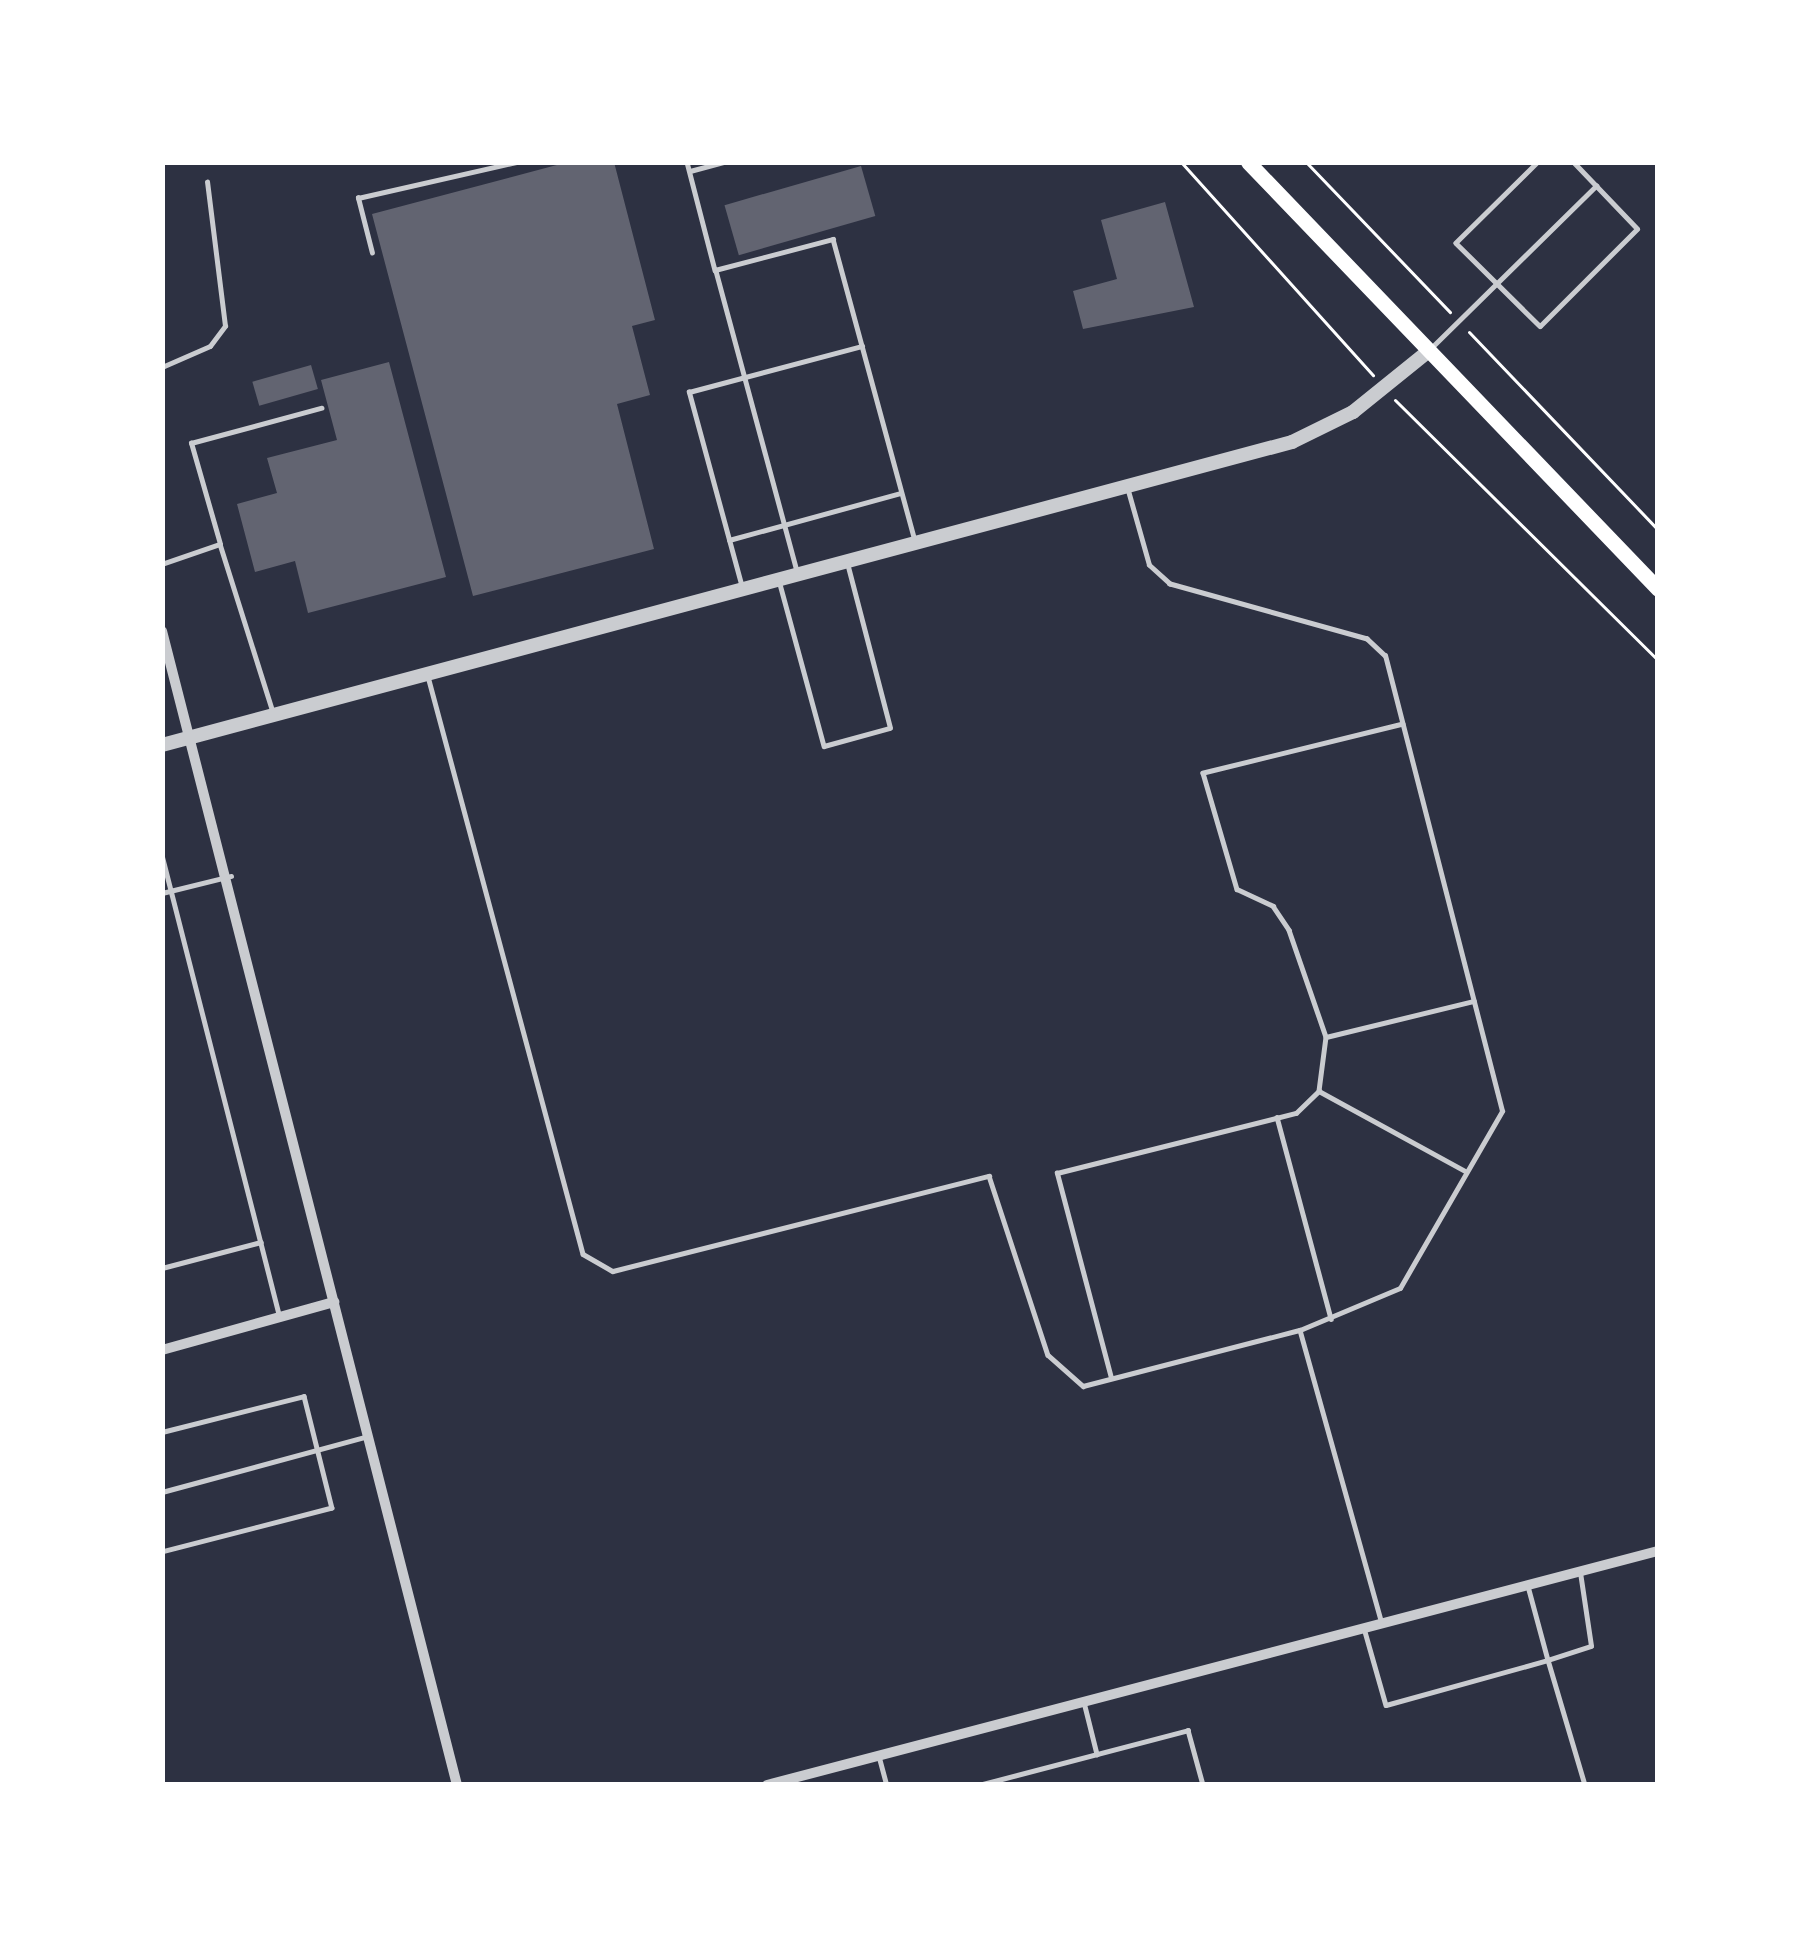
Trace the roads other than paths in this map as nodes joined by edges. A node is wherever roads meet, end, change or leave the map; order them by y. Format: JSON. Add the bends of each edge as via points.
{"nodes":[{"id":1,"x":517,"y":162,"type":"edge"},
{"id":2,"x":687,"y":162,"type":"edge"},
{"id":3,"x":724,"y":162,"type":"edge"},
{"id":4,"x":1248,"y":162,"type":"edge"},
{"id":5,"x":1538,"y":162,"type":"edge"},
{"id":6,"x":1574,"y":162,"type":"edge"},
{"id":7,"x":689,"y":171,"type":"junction"},
{"id":8,"x":207,"y":182,"type":"dead end"},
{"id":9,"x":1596,"y":187,"type":"junction"},
{"id":10,"x":372,"y":253,"type":"dead end"},
{"id":11,"x":715,"y":269,"type":"junction"},
{"id":12,"x":1498,"y":284,"type":"junction"},
{"id":13,"x":862,"y":346,"type":"junction"},
{"id":14,"x":1426,"y":353,"type":"junction"},
{"id":15,"x":162,"y":367,"type":"edge"},
{"id":16,"x":744,"y":377,"type":"junction"},
{"id":17,"x":321,"y":408,"type":"dead end"},
{"id":18,"x":1126,"y":488,"type":"junction"},
{"id":19,"x":902,"y":493,"type":"junction"},
{"id":20,"x":784,"y":526,"type":"junction"},
{"id":21,"x":729,"y":540,"type":"junction"},
{"id":22,"x":915,"y":543,"type":"junction"},
{"id":23,"x":220,"y":544,"type":"junction"},
{"id":24,"x":846,"y":562,"type":"junction"},
{"id":25,"x":162,"y":564,"type":"edge"},
{"id":26,"x":797,"y":575,"type":"junction"},
{"id":27,"x":778,"y":580,"type":"junction"},
{"id":28,"x":742,"y":589,"type":"junction"},
{"id":29,"x":1658,"y":589,"type":"edge"},
{"id":30,"x":162,"y":631,"type":"edge"},
{"id":31,"x":428,"y":674,"type":"junction"},
{"id":32,"x":274,"y":714,"type":"junction"},
{"id":33,"x":1402,"y":724,"type":"junction"},
{"id":34,"x":194,"y":736,"type":"junction"},
{"id":35,"x":162,"y":745,"type":"edge"},
{"id":36,"x":162,"y":856,"type":"edge"},
{"id":37,"x":231,"y":875,"type":"junction"},
{"id":38,"x":171,"y":891,"type":"junction"},
{"id":39,"x":162,"y":893,"type":"edge"},
{"id":40,"x":1474,"y":1001,"type":"junction"},
{"id":41,"x":1326,"y":1037,"type":"junction"},
{"id":42,"x":1319,"y":1091,"type":"junction"},
{"id":43,"x":1277,"y":1117,"type":"junction"},
{"id":44,"x":1467,"y":1172,"type":"junction"},
{"id":45,"x":261,"y":1242,"type":"junction"},
{"id":46,"x":162,"y":1268,"type":"edge"},
{"id":47,"x":334,"y":1302,"type":"junction"},
{"id":48,"x":280,"y":1317,"type":"junction"},
{"id":49,"x":1331,"y":1319,"type":"junction"},
{"id":50,"x":1300,"y":1330,"type":"junction"},
{"id":51,"x":162,"y":1350,"type":"edge"},
{"id":52,"x":1111,"y":1378,"type":"junction"},
{"id":53,"x":162,"y":1432,"type":"edge"},
{"id":54,"x":365,"y":1437,"type":"junction"},
{"id":55,"x":318,"y":1450,"type":"junction"},
{"id":56,"x":162,"y":1492,"type":"edge"},
{"id":57,"x":1658,"y":1551,"type":"edge"},
{"id":58,"x":162,"y":1552,"type":"edge"},
{"id":59,"x":1580,"y":1572,"type":"junction"},
{"id":60,"x":1528,"y":1586,"type":"junction"},
{"id":61,"x":1382,"y":1624,"type":"junction"},
{"id":62,"x":1364,"y":1628,"type":"junction"},
{"id":63,"x":1548,"y":1660,"type":"junction"},
{"id":64,"x":1084,"y":1702,"type":"junction"},
{"id":65,"x":1097,"y":1754,"type":"junction"},
{"id":66,"x":879,"y":1756,"type":"junction"},
{"id":67,"x":457,"y":1785,"type":"edge"},
{"id":68,"x":767,"y":1785,"type":"edge"},
{"id":69,"x":886,"y":1785,"type":"edge"},
{"id":70,"x":979,"y":1785,"type":"edge"},
{"id":71,"x":1203,"y":1785,"type":"edge"},
{"id":72,"x":1585,"y":1785,"type":"edge"}],
"edges":[{"from":1,"to":10,"type":"lane","via":[[358,198]]},
{"from":2,"to":7,"type":"lane"},
{"from":3,"to":7,"type":"lane"},
{"from":4,"to":14,"type":"main road"},
{"from":5,"to":12,"type":"lane","via":[[1456,242]]},
{"from":6,"to":9,"type":"lane"},
{"from":7,"to":11,"type":"lane"},
{"from":8,"to":15,"type":"lane","via":[[225,326],[210,346]]},
{"from":9,"to":12,"type":"lane"},
{"from":9,"to":12,"type":"lane","via":[[1637,229],[1540,326]]},
{"from":11,"to":13,"type":"lane","via":[[833,239]]},
{"from":11,"to":16,"type":"lane"},
{"from":12,"to":14,"type":"lane"},
{"from":13,"to":16,"type":"lane"},
{"from":13,"to":19,"type":"lane"},
{"from":14,"to":18,"type":"street","via":[[1383,389],[1292,442]]},
{"from":14,"to":29,"type":"main road"},
{"from":16,"to":20,"type":"lane"},
{"from":16,"to":21,"type":"lane","via":[[689,392]]},
{"from":17,"to":23,"type":"lane","via":[[191,443]]},
{"from":18,"to":22,"type":"street"},
{"from":18,"to":33,"type":"lane","via":[[1149,565],[1170,584],[1367,639],[1385,656]]},
{"from":19,"to":20,"type":"lane"},
{"from":19,"to":22,"type":"lane"},
{"from":20,"to":21,"type":"lane"},
{"from":20,"to":26,"type":"lane"},
{"from":21,"to":28,"type":"lane"},
{"from":22,"to":24,"type":"street"},
{"from":23,"to":25,"type":"lane"},
{"from":23,"to":32,"type":"lane"},
{"from":24,"to":26,"type":"street"},
{"from":24,"to":27,"type":"lane","via":[[890,728],[824,746]]},
{"from":26,"to":27,"type":"street"},
{"from":27,"to":28,"type":"street"},
{"from":28,"to":31,"type":"street"},
{"from":30,"to":34,"type":"street"},
{"from":31,"to":32,"type":"street"},
{"from":31,"to":52,"type":"lane","via":[[583,1254],[613,1270],[989,1176],[1048,1354],[1083,1386]]},
{"from":32,"to":34,"type":"street"},
{"from":33,"to":40,"type":"lane"},
{"from":33,"to":41,"type":"lane","via":[[1203,773],[1237,889],[1273,906],[1289,930]]},
{"from":34,"to":35,"type":"street"},
{"from":34,"to":37,"type":"street"},
{"from":36,"to":38,"type":"lane"},
{"from":37,"to":38,"type":"lane"},
{"from":37,"to":47,"type":"street"},
{"from":38,"to":39,"type":"lane"},
{"from":38,"to":45,"type":"lane"},
{"from":40,"to":41,"type":"lane"},
{"from":40,"to":44,"type":"lane","via":[[1502,1111]]},
{"from":41,"to":42,"type":"lane"},
{"from":42,"to":43,"type":"lane"},
{"from":42,"to":44,"type":"lane"},
{"from":43,"to":49,"type":"lane"},
{"from":43,"to":52,"type":"lane","via":[[1057,1173]]},
{"from":44,"to":49,"type":"lane","via":[[1400,1288]]},
{"from":45,"to":46,"type":"lane"},
{"from":45,"to":48,"type":"lane"},
{"from":47,"to":48,"type":"street"},
{"from":47,"to":54,"type":"street"},
{"from":48,"to":51,"type":"street"},
{"from":49,"to":50,"type":"lane"},
{"from":50,"to":52,"type":"lane"},
{"from":50,"to":61,"type":"lane"},
{"from":53,"to":55,"type":"lane","via":[[304,1396]]},
{"from":54,"to":55,"type":"lane"},
{"from":54,"to":67,"type":"street"},
{"from":55,"to":56,"type":"lane"},
{"from":55,"to":58,"type":"lane","via":[[332,1508]]},
{"from":57,"to":59,"type":"street"},
{"from":59,"to":60,"type":"street"},
{"from":59,"to":63,"type":"lane","via":[[1591,1646]]},
{"from":60,"to":61,"type":"street"},
{"from":60,"to":63,"type":"lane"},
{"from":61,"to":62,"type":"street"},
{"from":62,"to":63,"type":"lane","via":[[1386,1705]]},
{"from":62,"to":64,"type":"street"},
{"from":63,"to":72,"type":"lane"},
{"from":64,"to":65,"type":"lane"},
{"from":64,"to":66,"type":"street"},
{"from":65,"to":70,"type":"lane"},
{"from":65,"to":71,"type":"lane","via":[[1188,1730]]},
{"from":66,"to":68,"type":"street"},
{"from":66,"to":69,"type":"lane"}]}
